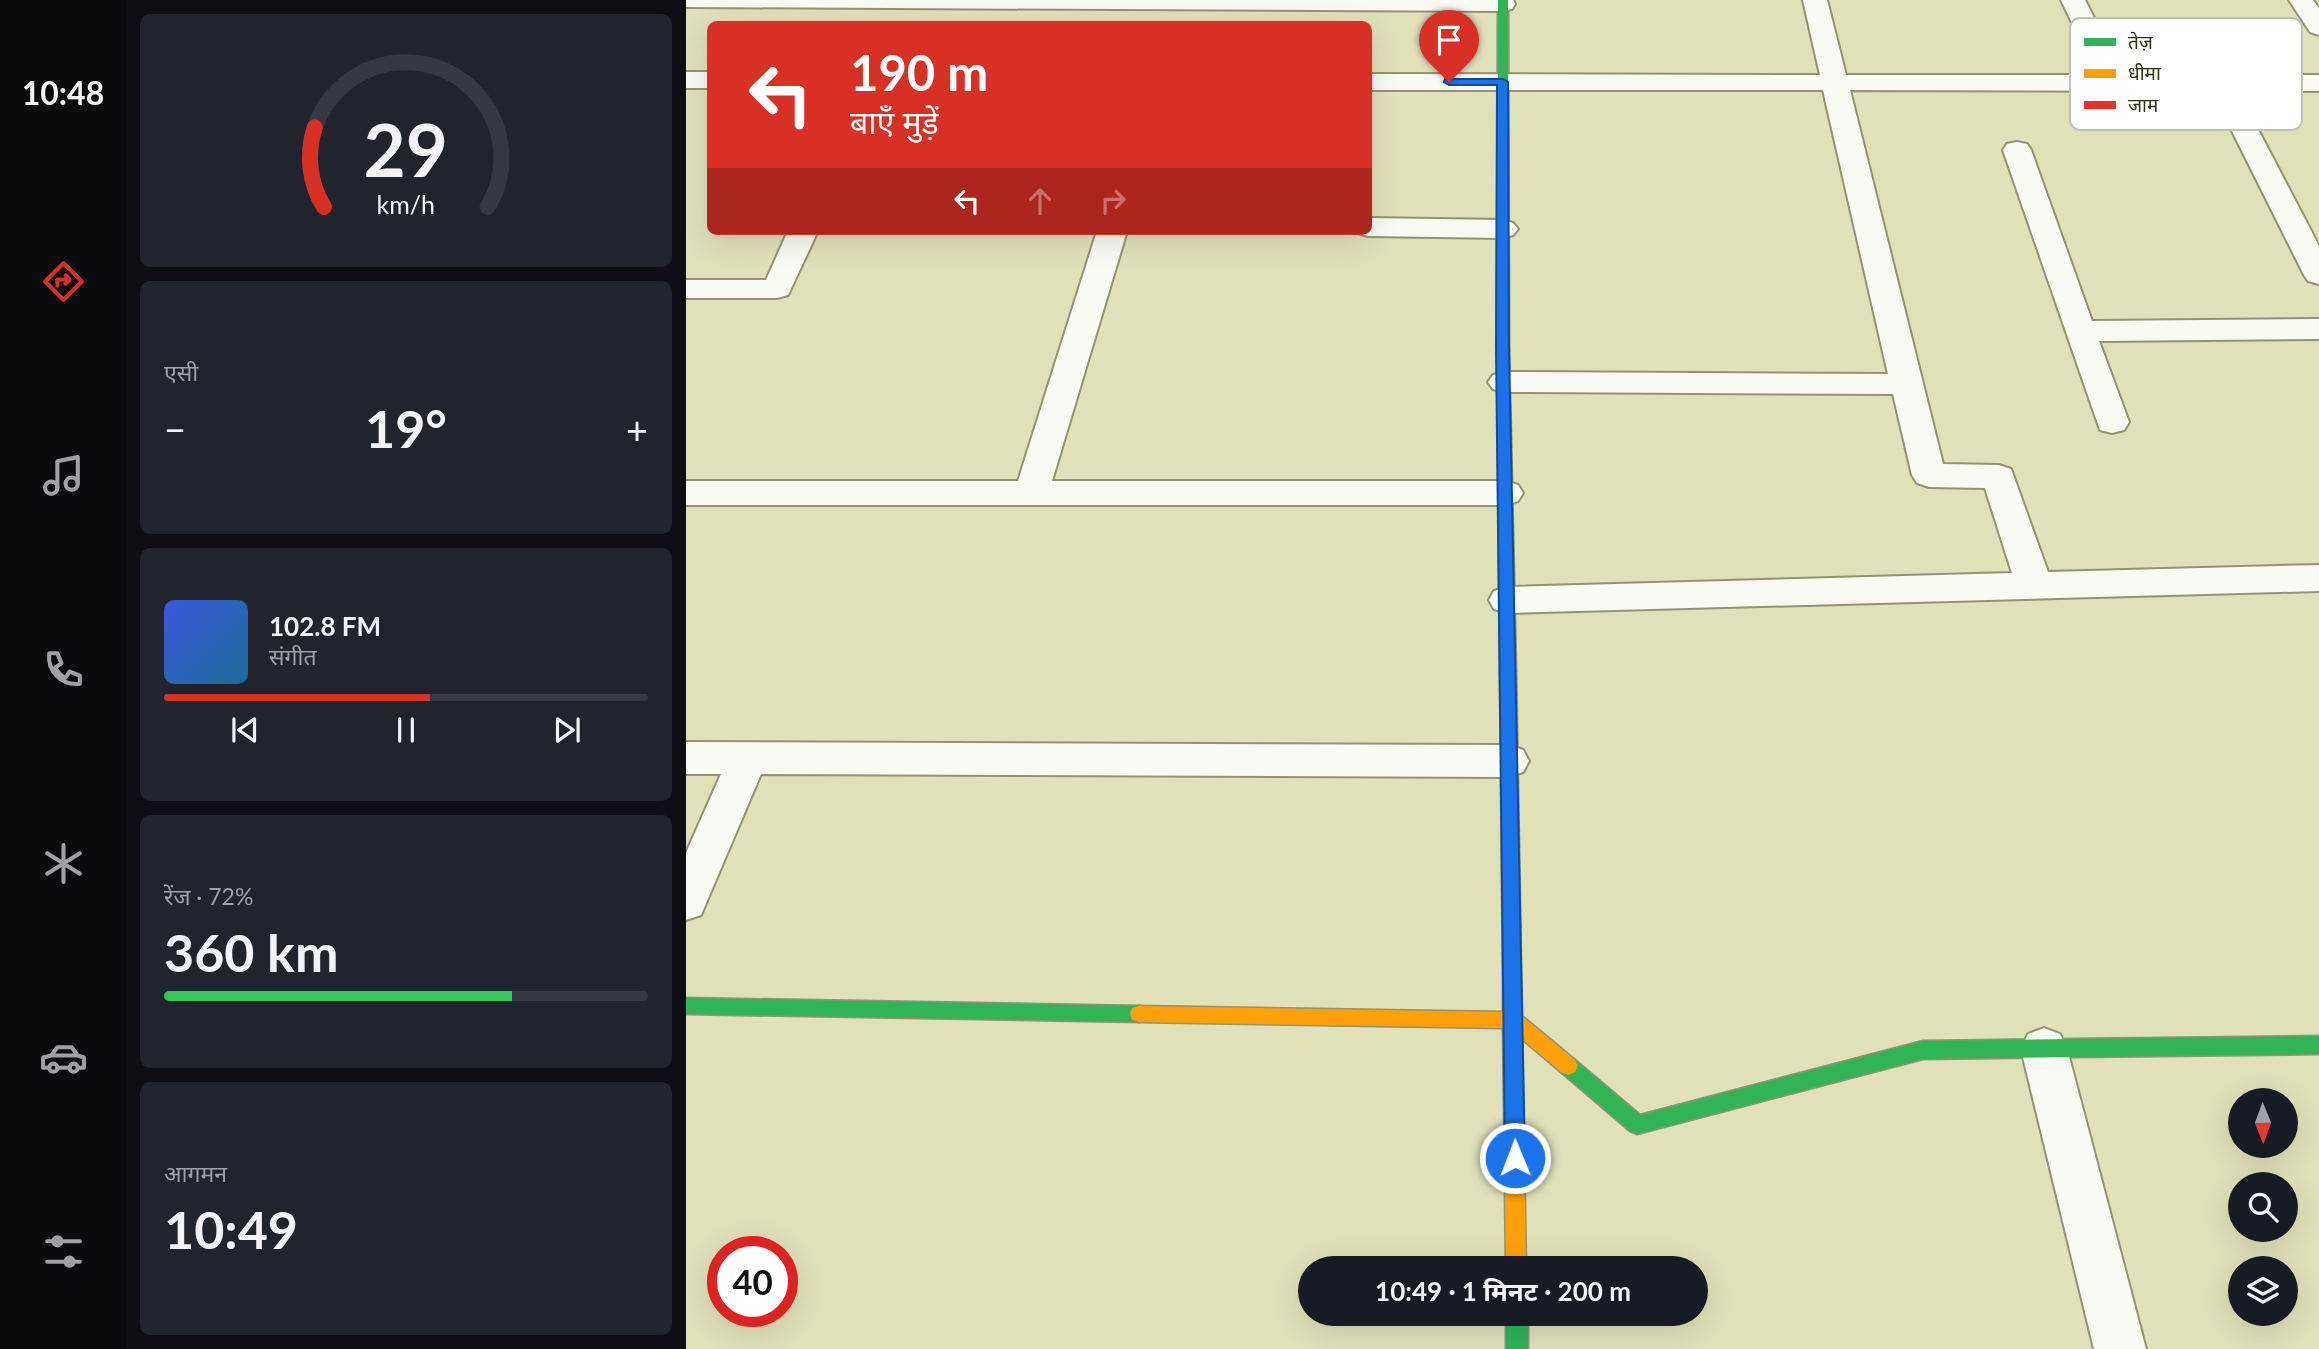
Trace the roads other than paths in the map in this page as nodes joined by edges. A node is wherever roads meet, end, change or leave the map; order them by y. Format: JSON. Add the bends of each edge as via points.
{"nodes":[{"id":1,"x":686,"y":0,"type":"edge"},
{"id":2,"x":1815,"y":0,"type":"edge"},
{"id":3,"x":2073,"y":0,"type":"edge"},
{"id":4,"x":2301,"y":0,"type":"edge"},
{"id":5,"x":908,"y":1,"type":"edge"},
{"id":6,"x":1503,"y":2,"type":"edge"},
{"id":7,"x":2082,"y":18,"type":"edge"},
{"id":8,"x":898,"y":21,"type":"edge"},
{"id":9,"x":2319,"y":27,"type":"edge"},
{"id":10,"x":686,"y":80,"type":"edge"},
{"id":11,"x":707,"y":80,"type":"edge"},
{"id":12,"x":1372,"y":82,"type":"edge"},
{"id":13,"x":1503,"y":82,"type":"junction"},
{"id":14,"x":1835,"y":82,"type":"junction"},
{"id":15,"x":2070,"y":83,"type":"edge"},
{"id":16,"x":2245,"y":130,"type":"edge"},
{"id":17,"x":2017,"y":150,"type":"dead end"},
{"id":18,"x":1372,"y":227,"type":"edge"},
{"id":19,"x":1503,"y":229,"type":"junction"},
{"id":20,"x":801,"y":235,"type":"edge"},
{"id":21,"x":1111,"y":235,"type":"edge"},
{"id":22,"x":2319,"y":275,"type":"edge"},
{"id":23,"x":686,"y":289,"type":"edge"},
{"id":24,"x":2319,"y":329,"type":"edge"},
{"id":25,"x":2080,"y":331,"type":"junction"},
{"id":26,"x":1504,"y":382,"type":"junction"},
{"id":27,"x":1908,"y":384,"type":"junction"},
{"id":28,"x":2112,"y":422,"type":"dead end"},
{"id":29,"x":1032,"y":491,"type":"junction"},
{"id":30,"x":686,"y":493,"type":"edge"},
{"id":31,"x":1506,"y":493,"type":"junction"},
{"id":32,"x":2319,"y":578,"type":"edge"},
{"id":33,"x":2034,"y":585,"type":"junction"},
{"id":34,"x":1507,"y":600,"type":"junction"},
{"id":35,"x":686,"y":758,"type":"edge"},
{"id":36,"x":748,"y":758,"type":"junction"},
{"id":37,"x":1509,"y":761,"type":"junction"},
{"id":38,"x":686,"y":902,"type":"edge"},
{"id":39,"x":686,"y":1006,"type":"edge"},
{"id":40,"x":1513,"y":1020,"type":"junction"},
{"id":41,"x":2319,"y":1045,"type":"edge"},
{"id":42,"x":2044,"y":1049,"type":"junction"},
{"id":43,"x":1516,"y":1256,"type":"edge"},
{"id":44,"x":1517,"y":1326,"type":"edge"},
{"id":45,"x":1517,"y":1349,"type":"edge"},
{"id":46,"x":2120,"y":1349,"type":"edge"}],
"edges":[{"from":1,"to":5,"type":"street"},
{"from":2,"to":14,"type":"street"},
{"from":3,"to":7,"type":"street"},
{"from":4,"to":9,"type":"street"},
{"from":5,"to":6,"type":"street"},
{"from":5,"to":8,"type":"street"},
{"from":6,"to":13,"type":"street"},
{"from":10,"to":11,"type":"street"},
{"from":12,"to":13,"type":"street"},
{"from":13,"to":14,"type":"street"},
{"from":13,"to":19,"type":"street"},
{"from":14,"to":15,"type":"street"},
{"from":14,"to":27,"type":"street"},
{"from":16,"to":22,"type":"street"},
{"from":17,"to":25,"type":"street"},
{"from":18,"to":19,"type":"street"},
{"from":19,"to":26,"type":"street"},
{"from":20,"to":23,"type":"street","via":[[777,289]]},
{"from":21,"to":29,"type":"street"},
{"from":24,"to":25,"type":"street"},
{"from":25,"to":28,"type":"street"},
{"from":26,"to":27,"type":"street"},
{"from":26,"to":31,"type":"street"},
{"from":27,"to":33,"type":"street","via":[[1929,475],[1999,477]]},
{"from":29,"to":30,"type":"street"},
{"from":29,"to":31,"type":"street"},
{"from":31,"to":34,"type":"street"},
{"from":32,"to":33,"type":"street"},
{"from":33,"to":34,"type":"street"},
{"from":34,"to":37,"type":"street"},
{"from":35,"to":36,"type":"street"},
{"from":36,"to":37,"type":"street"},
{"from":36,"to":38,"type":"street"},
{"from":37,"to":40,"type":"street"},
{"from":39,"to":40,"type":"street"},
{"from":40,"to":42,"type":"street","via":[[1637,1125],[1923,1050]]},
{"from":40,"to":43,"type":"street"},
{"from":41,"to":42,"type":"street"},
{"from":42,"to":46,"type":"street"},
{"from":44,"to":45,"type":"street"}]}
